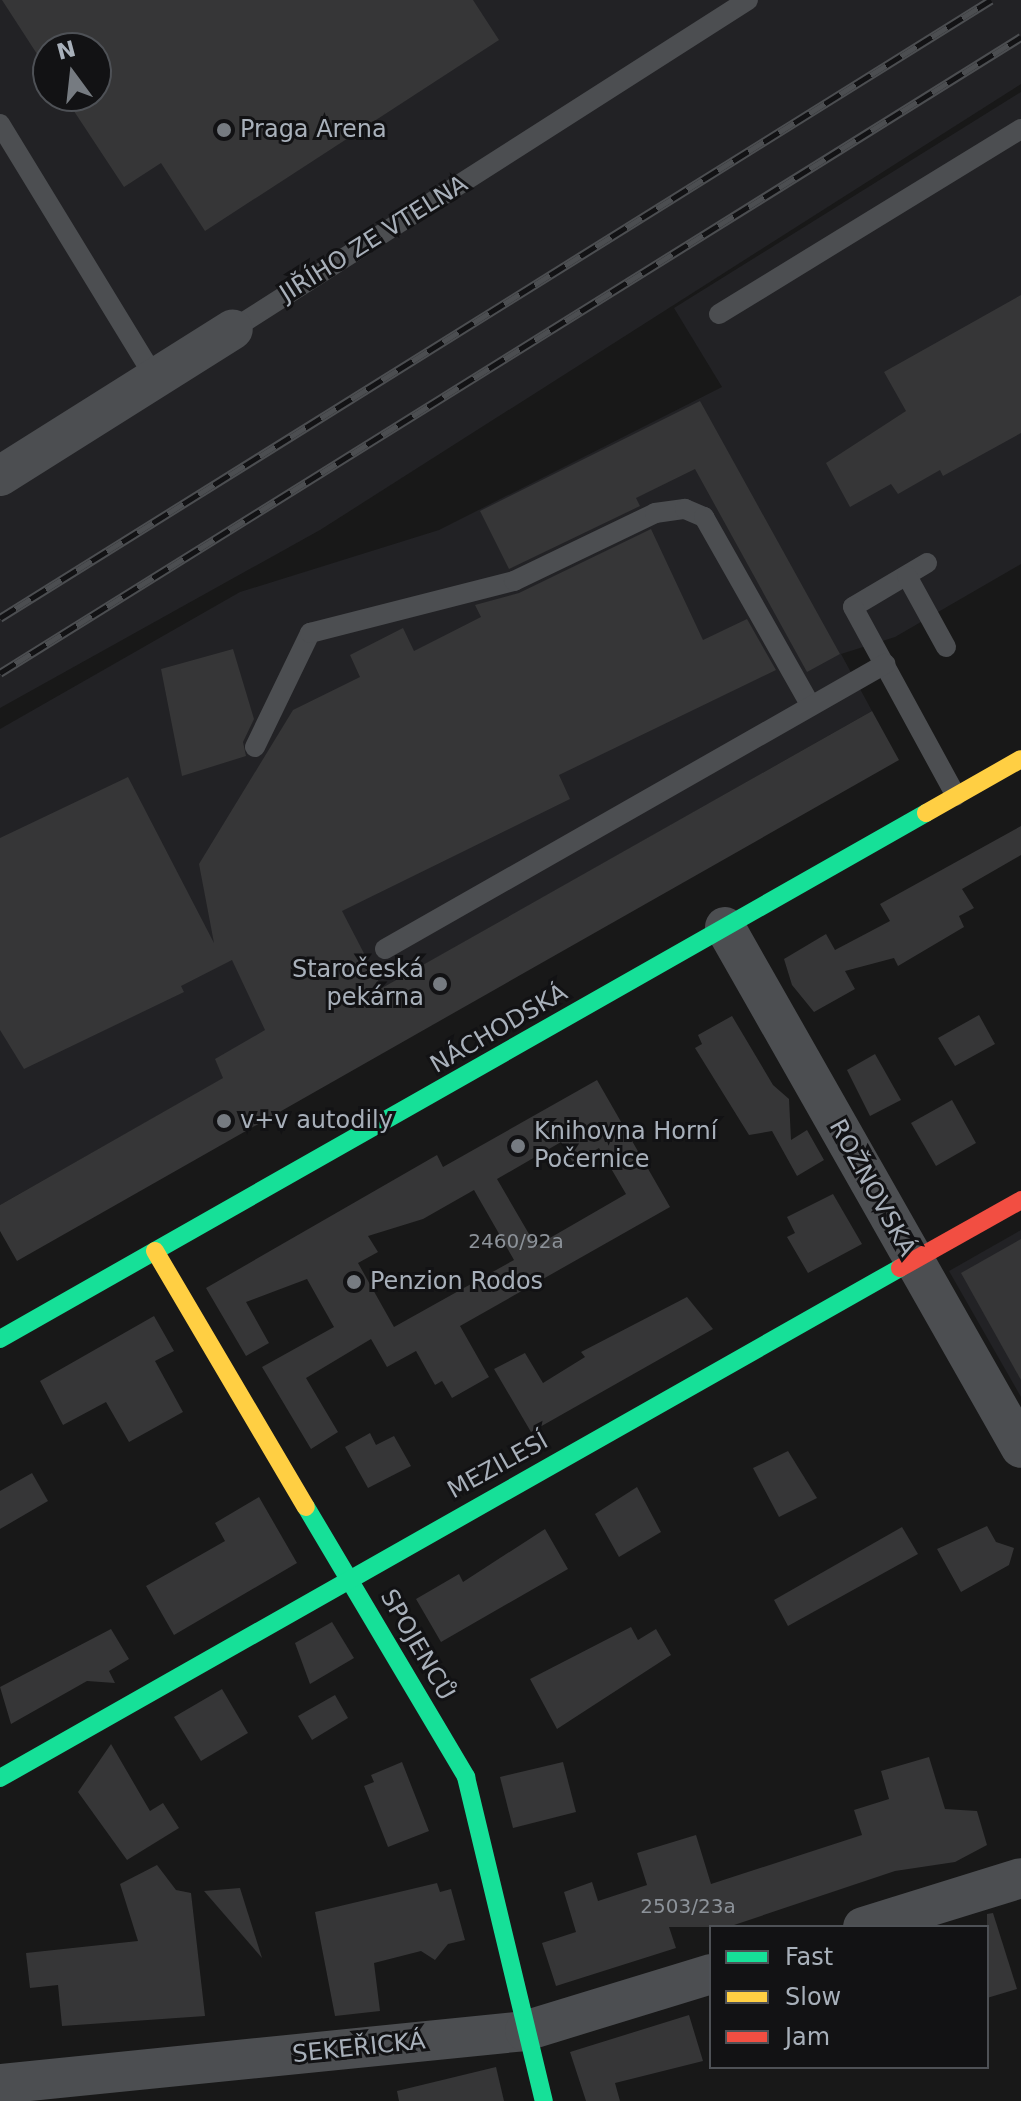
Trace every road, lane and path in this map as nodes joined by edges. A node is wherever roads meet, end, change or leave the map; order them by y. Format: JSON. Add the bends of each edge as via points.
{"nodes":[{"id":1,"x":748,"y":0,"type":"edge"},
{"id":2,"x":0,"y":124,"type":"edge"},
{"id":3,"x":1021,"y":129,"type":"edge"},
{"id":4,"x":719,"y":314,"type":"dead end"},
{"id":5,"x":233,"y":329,"type":"joint"},
{"id":6,"x":155,"y":378,"type":"junction"},
{"id":7,"x":0,"y":476,"type":"edge"},
{"id":8,"x":927,"y":563,"type":"dead end"},
{"id":9,"x":907,"y":576,"type":"junction"},
{"id":10,"x":946,"y":647,"type":"dead end"},
{"id":11,"x":885,"y":664,"type":"junction"},
{"id":12,"x":811,"y":706,"type":"junction"},
{"id":13,"x":255,"y":747,"type":"dead end"},
{"id":14,"x":1021,"y":759,"type":"edge"},
{"id":15,"x":956,"y":796,"type":"junction"},
{"id":16,"x":725,"y":927,"type":"junction"},
{"id":17,"x":385,"y":949,"type":"dead end"},
{"id":18,"x":1021,"y":1200,"type":"edge"},
{"id":19,"x":155,"y":1251,"type":"junction"},
{"id":20,"x":913,"y":1260,"type":"junction"},
{"id":21,"x":0,"y":1339,"type":"edge"},
{"id":22,"x":1021,"y":1448,"type":"edge"},
{"id":23,"x":350,"y":1577,"type":"junction"},
{"id":24,"x":0,"y":1778,"type":"edge"},
{"id":25,"x":1021,"y":1878,"type":"edge"},
{"id":26,"x":869,"y":1925,"type":"edge"},
{"id":27,"x":709,"y":1975,"type":"edge"},
{"id":28,"x":525,"y":2031,"type":"junction"},
{"id":29,"x":0,"y":2084,"type":"edge"},
{"id":30,"x":544,"y":2101,"type":"edge"}],
"edges":[{"from":1,"to":5,"type":"lane","name":"JIŘÍHO ZE VTELNA"},
{"from":2,"to":6,"type":"lane"},
{"from":3,"to":4,"type":"lane"},
{"from":5,"to":6,"type":"street","name":"JIŘÍHO ZE VTELNA"},
{"from":6,"to":7,"type":"street","name":"JIŘÍHO ZE VTELNA"},
{"from":8,"to":9,"type":"lane"},
{"from":9,"to":10,"type":"lane"},
{"from":9,"to":11,"type":"lane","via":[[853,607]]},
{"from":11,"to":12,"type":"lane"},
{"from":11,"to":15,"type":"lane"},
{"from":12,"to":13,"type":"lane","via":[[704,517],[685,509],[655,513],[514,581],[310,633]]},
{"from":12,"to":17,"type":"lane"},
{"from":14,"to":15,"type":"street","name":"NÁCHODSKÁ"},
{"from":15,"to":16,"type":"street","name":"NÁCHODSKÁ"},
{"from":16,"to":19,"type":"street","name":"NÁCHODSKÁ"},
{"from":16,"to":20,"type":"street","name":"ROŽNOVSKÁ"},
{"from":18,"to":20,"type":"street","name":"MEZILESÍ"},
{"from":19,"to":21,"type":"street","name":"NÁCHODSKÁ"},
{"from":19,"to":23,"type":"street","name":"SPOJENCŮ"},
{"from":20,"to":22,"type":"street","name":"ROŽNOVSKÁ"},
{"from":20,"to":23,"type":"street","name":"MEZILESÍ"},
{"from":23,"to":24,"type":"street","name":"MEZILESÍ"},
{"from":23,"to":28,"type":"street","name":"SPOJENCŮ","via":[[466,1777]]},
{"from":25,"to":26,"type":"street"},
{"from":27,"to":28,"type":"street","name":"SEKEŘICKÁ"},
{"from":28,"to":29,"type":"street","name":"SEKEŘICKÁ"},
{"from":28,"to":30,"type":"street","name":"SPOJENCŮ"}]}
